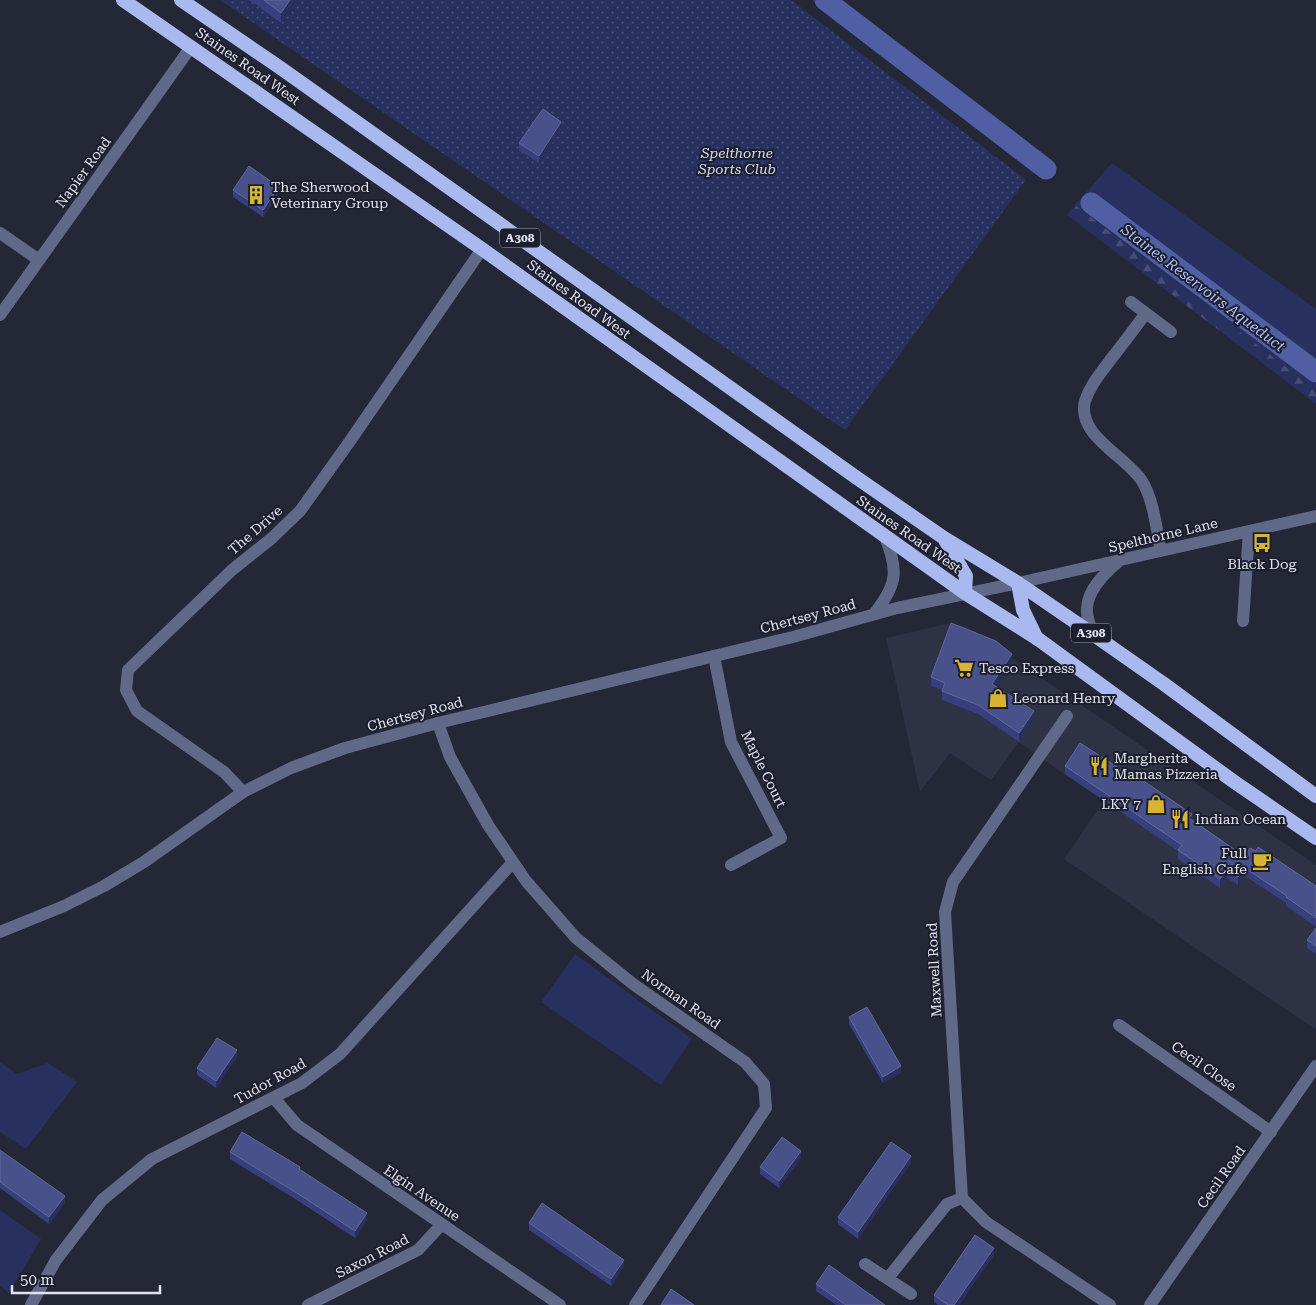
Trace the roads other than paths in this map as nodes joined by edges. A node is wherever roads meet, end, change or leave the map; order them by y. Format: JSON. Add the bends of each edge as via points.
{"nodes":[{"id":1,"x":124,"y":0,"type":"edge"},
{"id":2,"x":181,"y":0,"type":"edge"},
{"id":3,"x":191,"y":47,"type":"junction"},
{"id":4,"x":0,"y":233,"type":"edge"},
{"id":5,"x":482,"y":249,"type":"junction"},
{"id":6,"x":39,"y":260,"type":"junction"},
{"id":7,"x":1131,"y":302,"type":"dead end"},
{"id":8,"x":1146,"y":314,"type":"junction"},
{"id":9,"x":0,"y":316,"type":"edge"},
{"id":10,"x":1171,"y":332,"type":"dead end"},
{"id":11,"x":1316,"y":516,"type":"edge"},
{"id":12,"x":1249,"y":531,"type":"junction"},
{"id":13,"x":885,"y":537,"type":"junction"},
{"id":14,"x":944,"y":538,"type":"junction"},
{"id":15,"x":1161,"y":551,"type":"junction"},
{"id":16,"x":1120,"y":560,"type":"junction"},
{"id":17,"x":1018,"y":583,"type":"junction"},
{"id":18,"x":965,"y":594,"type":"junction"},
{"id":19,"x":874,"y":614,"type":"junction"},
{"id":20,"x":1243,"y":621,"type":"dead end"},
{"id":21,"x":1094,"y":635,"type":"junction"},
{"id":22,"x":1038,"y":639,"type":"junction"},
{"id":23,"x":714,"y":656,"type":"junction"},
{"id":24,"x":1066,"y":716,"type":"dead end"},
{"id":25,"x":438,"y":723,"type":"junction"},
{"id":26,"x":243,"y":792,"type":"junction"},
{"id":27,"x":1316,"y":796,"type":"edge"},
{"id":28,"x":1316,"y":838,"type":"edge"},
{"id":29,"x":513,"y":862,"type":"junction"},
{"id":30,"x":731,"y":865,"type":"dead end"},
{"id":31,"x":0,"y":932,"type":"edge"},
{"id":32,"x":1119,"y":1025,"type":"dead end"},
{"id":33,"x":1316,"y":1066,"type":"edge"},
{"id":34,"x":274,"y":1098,"type":"junction"},
{"id":35,"x":1271,"y":1132,"type":"junction"},
{"id":36,"x":962,"y":1198,"type":"junction"},
{"id":37,"x":442,"y":1224,"type":"junction"},
{"id":38,"x":865,"y":1264,"type":"dead end"},
{"id":39,"x":888,"y":1278,"type":"junction"},
{"id":40,"x":911,"y":1294,"type":"dead end"},
{"id":41,"x":314,"y":1304,"type":"edge"},
{"id":42,"x":30,"y":1305,"type":"edge"},
{"id":43,"x":560,"y":1305,"type":"edge"},
{"id":44,"x":635,"y":1305,"type":"edge"},
{"id":45,"x":1110,"y":1305,"type":"edge"},
{"id":46,"x":1150,"y":1305,"type":"edge"}],
"edges":[{"from":1,"to":3,"type":"highway","name":"Staines Road West","number":"A308"},
{"from":2,"to":14,"type":"highway","number":"A308"},
{"from":3,"to":5,"type":"highway","name":"Staines Road West","number":"A308"},
{"from":3,"to":6,"type":"street","name":"Napier Road"},
{"from":4,"to":6,"type":"street"},
{"from":5,"to":13,"type":"highway","name":"Staines Road West","number":"A308"},
{"from":5,"to":26,"type":"street","name":"The Drive","via":[[300,511],[232,570],[128,670],[126,690],[137,711],[224,772]]},
{"from":6,"to":9,"type":"street","name":"Napier Road"},
{"from":7,"to":8,"type":"street"},
{"from":8,"to":10,"type":"street"},
{"from":8,"to":15,"type":"street","via":[[1090,388],[1084,403],[1085,418],[1094,435],[1142,482],[1151,503]]},
{"from":11,"to":12,"type":"street","name":"Spelthorne Lane"},
{"from":12,"to":15,"type":"street","name":"Spelthorne Lane"},
{"from":12,"to":20,"type":"street"},
{"from":13,"to":18,"type":"highway","name":"Staines Road West","number":"A308"},
{"from":13,"to":19,"type":"street","name":"Chertsey Road","via":[[894,561],[892,588]]},
{"from":14,"to":17,"type":"highway","number":"A308"},
{"from":14,"to":18,"type":"highway","via":[[966,576]]},
{"from":15,"to":16,"type":"street","name":"Spelthorne Lane"},
{"from":16,"to":17,"type":"street","name":"Spelthorne Lane"},
{"from":16,"to":21,"type":"street","via":[[1104,574],[1086,607]]},
{"from":17,"to":18,"type":"street","name":"Chertsey Road"},
{"from":17,"to":21,"type":"highway","number":"A308"},
{"from":17,"to":22,"type":"highway","via":[[1022,610]]},
{"from":18,"to":19,"type":"street","name":"Chertsey Road"},
{"from":18,"to":22,"type":"highway","number":"A308"},
{"from":19,"to":23,"type":"street","name":"Chertsey Road"},
{"from":21,"to":27,"type":"highway","number":"A308"},
{"from":22,"to":28,"type":"highway","number":"A308"},
{"from":23,"to":25,"type":"street","name":"Chertsey Road"},
{"from":23,"to":30,"type":"street","name":"Maple Court","via":[[731,742],[781,838]]},
{"from":24,"to":36,"type":"street","name":"Maxwell Road","via":[[953,882],[945,912]]},
{"from":25,"to":26,"type":"street","name":"Chertsey Road","via":[[345,748],[291,768]]},
{"from":25,"to":29,"type":"street","name":"Norman Road","via":[[450,757]]},
{"from":26,"to":31,"type":"street","name":"Chertsey Road","via":[[144,862],[104,886]]},
{"from":29,"to":34,"type":"street","name":"Tudor Road","via":[[340,1054],[302,1083]]},
{"from":29,"to":44,"type":"street","name":"Norman Road","via":[[576,938],[633,984],[744,1062],[764,1084],[766,1108]]},
{"from":32,"to":35,"type":"street","name":"Cecil Close"},
{"from":33,"to":35,"type":"street","name":"Cecil Road"},
{"from":34,"to":37,"type":"street","name":"Elgin Avenue","via":[[297,1125]]},
{"from":34,"to":42,"type":"street","name":"Tudor Road","via":[[152,1159],[102,1200],[56,1260]]},
{"from":35,"to":46,"type":"street","name":"Cecil Road"},
{"from":36,"to":39,"type":"street","via":[[947,1204]]},
{"from":36,"to":45,"type":"street","via":[[986,1222]]},
{"from":37,"to":41,"type":"street","name":"Saxon Road","via":[[418,1250]]},
{"from":37,"to":43,"type":"street","name":"Elgin Avenue"},
{"from":38,"to":39,"type":"street"},
{"from":39,"to":40,"type":"street"}]}
